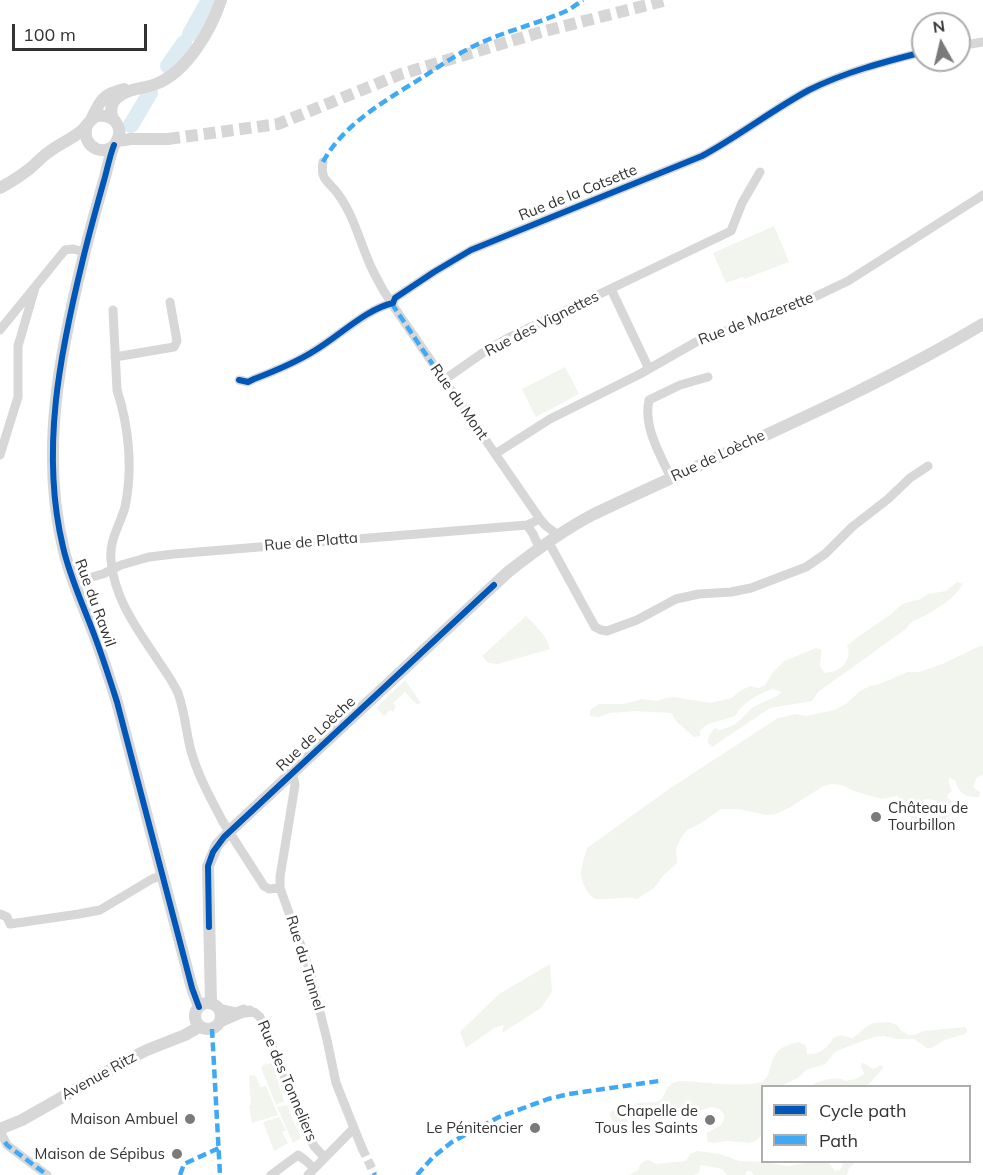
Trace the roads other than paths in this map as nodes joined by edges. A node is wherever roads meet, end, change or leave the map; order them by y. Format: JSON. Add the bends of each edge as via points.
{"nodes":[{"id":1,"x":220,"y":0,"type":"edge"},
{"id":2,"x":911,"y":55,"type":"edge"},
{"id":3,"x":149,"y":86,"type":"junction"},
{"id":4,"x":115,"y":122,"type":"junction"},
{"id":5,"x":89,"y":123,"type":"junction"},
{"id":6,"x":67,"y":141,"type":"junction"},
{"id":7,"x":116,"y":143,"type":"junction"},
{"id":8,"x":91,"y":146,"type":"junction"},
{"id":9,"x":323,"y":162,"type":"dead end"},
{"id":10,"x":760,"y":171,"type":"dead end"},
{"id":11,"x":0,"y":188,"type":"edge"},
{"id":12,"x":983,"y":195,"type":"edge"},
{"id":13,"x":98,"y":200,"type":"junction"},
{"id":14,"x":85,"y":252,"type":"junction"},
{"id":15,"x":35,"y":288,"type":"junction"},
{"id":16,"x":611,"y":289,"type":"junction"},
{"id":17,"x":170,"y":302,"type":"dead end"},
{"id":18,"x":393,"y":303,"type":"junction"},
{"id":19,"x":113,"y":310,"type":"dead end"},
{"id":20,"x":983,"y":324,"type":"edge"},
{"id":21,"x":0,"y":330,"type":"edge"},
{"id":22,"x":115,"y":357,"type":"junction"},
{"id":23,"x":649,"y":369,"type":"junction"},
{"id":24,"x":708,"y":377,"type":"dead end"},
{"id":25,"x":239,"y":380,"type":"dead end"},
{"id":26,"x":444,"y":380,"type":"junction"},
{"id":27,"x":495,"y":454,"type":"junction"},
{"id":28,"x":0,"y":455,"type":"edge"},
{"id":29,"x":928,"y":466,"type":"dead end"},
{"id":30,"x":671,"y":478,"type":"junction"},
{"id":31,"x":526,"y":499,"type":"junction"},
{"id":32,"x":540,"y":519,"type":"junction"},
{"id":33,"x":527,"y":525,"type":"junction"},
{"id":34,"x":548,"y":541,"type":"junction"},
{"id":35,"x":112,"y":569,"type":"junction"},
{"id":36,"x":74,"y":582,"type":"junction"},
{"id":37,"x":291,"y":774,"type":"junction"},
{"id":38,"x":163,"y":875,"type":"junction"},
{"id":39,"x":280,"y":888,"type":"junction"},
{"id":40,"x":0,"y":914,"type":"edge"},
{"id":41,"x":209,"y":1006,"type":"junction"},
{"id":42,"x":246,"y":1013,"type":"junction"},
{"id":43,"x":220,"y":1023,"type":"junction"},
{"id":44,"x":199,"y":1027,"type":"junction"},
{"id":45,"x":354,"y":1128,"type":"junction"},
{"id":46,"x":0,"y":1130,"type":"edge"},
{"id":47,"x":362,"y":1148,"type":"tunnel mouth"},
{"id":48,"x":324,"y":1157,"type":"junction"},
{"id":49,"x":311,"y":1172,"type":"edge"},
{"id":50,"x":47,"y":1175,"type":"edge"},
{"id":51,"x":271,"y":1175,"type":"edge"}],
"edges":[{"from":1,"to":3,"type":"street","via":[[210,26],[187,61],[168,78]]},
{"from":2,"to":18,"type":"street","name":"Rue de la Cotsette","via":[[831,80],[702,156],[471,250]]},
{"from":3,"to":4,"type":"street","via":[[116,98],[111,108]]},
{"from":3,"to":5,"type":"street","via":[[106,95]]},
{"from":4,"to":5,"type":"street","via":[[101,116]]},
{"from":4,"to":7,"type":"street","via":[[119,135]]},
{"from":4,"to":7,"type":"street","via":[[165,139]]},
{"from":5,"to":6,"type":"street"},
{"from":5,"to":8,"type":"street","via":[[85,135]]},
{"from":6,"to":8,"type":"street"},
{"from":6,"to":11,"type":"street"},
{"from":7,"to":8,"type":"street","via":[[106,150]]},
{"from":7,"to":13,"type":"street","name":"Rue du Rawil"},
{"from":8,"to":13,"type":"street","name":"Rue du Rawil","via":[[100,168]]},
{"from":9,"to":18,"type":"street","name":"Rue du Mont","via":[[324,179],[339,195],[373,272]]},
{"from":10,"to":16,"type":"street","name":"Rue des Vignettes","via":[[731,231]]},
{"from":12,"to":23,"type":"street","name":"Rue de Mazerette","via":[[848,281],[806,301],[701,339]]},
{"from":13,"to":14,"type":"street","name":"Rue du Rawil"},
{"from":14,"to":15,"type":"street","via":[[65,250]]},
{"from":14,"to":36,"type":"street","name":"Rue du Rawil","via":[[60,364],[53,442],[58,518]]},
{"from":15,"to":21,"type":"street"},
{"from":15,"to":28,"type":"street","via":[[18,346],[18,397]]},
{"from":16,"to":23,"type":"street"},
{"from":16,"to":26,"type":"street","name":"Rue des Vignettes","via":[[508,338]]},
{"from":17,"to":22,"type":"street","via":[[177,341],[174,347]]},
{"from":18,"to":25,"type":"street","name":"Rue de la Cotsette","via":[[379,307],[292,363],[248,382]]},
{"from":18,"to":26,"type":"street","name":"Rue du Mont"},
{"from":19,"to":22,"type":"street"},
{"from":20,"to":30,"type":"street","name":"Rue de Loèche","via":[[859,391]]},
{"from":22,"to":35,"type":"street","via":[[130,465],[124,508],[112,544]]},
{"from":23,"to":27,"type":"street","name":"Rue de Mazerette","via":[[550,419]]},
{"from":24,"to":30,"type":"street","via":[[680,384],[649,400],[650,433]]},
{"from":26,"to":27,"type":"street","name":"Rue du Mont"},
{"from":27,"to":31,"type":"street","name":"Rue du Mont"},
{"from":29,"to":34,"type":"street","via":[[806,567],[762,585],[676,599],[607,631],[595,627]]},
{"from":30,"to":34,"type":"street","name":"Rue de Loèche","via":[[594,514]]},
{"from":31,"to":32,"type":"street","name":"Rue du Mont"},
{"from":31,"to":33,"type":"street"},
{"from":32,"to":33,"type":"street","name":"Rue de Platta"},
{"from":32,"to":34,"type":"street","name":"Rue du Mont","via":[[546,526]]},
{"from":33,"to":34,"type":"street","via":[[533,534]]},
{"from":33,"to":35,"type":"street","name":"Rue de Platta","via":[[174,554]]},
{"from":34,"to":37,"type":"street","name":"Rue de Loèche","via":[[494,585]]},
{"from":35,"to":36,"type":"street","name":"Rue de Platta"},
{"from":35,"to":39,"type":"street","bridge":true,"via":[[125,609],[177,692],[192,753],[213,804],[264,886]]},
{"from":36,"to":38,"type":"street","name":"Rue du Rawil","via":[[114,693]]},
{"from":37,"to":39,"type":"street","name":"Rue du Tunnel","via":[[295,785]]},
{"from":37,"to":41,"type":"street","name":"Rue de Loèche","via":[[224,837],[210,860]]},
{"from":38,"to":40,"type":"street","via":[[100,909],[10,924]]},
{"from":38,"to":41,"type":"street","name":"Rue du Rawil","via":[[192,988]]},
{"from":39,"to":45,"type":"street","name":"Rue du Tunnel","via":[[311,976],[336,1083]]},
{"from":41,"to":42,"type":"street","name":"Rue des Tonneliers","via":[[236,1012],[255,1007]]},
{"from":41,"to":43,"type":"street","via":[[221,1014]]},
{"from":41,"to":44,"type":"street","via":[[196,1010]]},
{"from":42,"to":43,"type":"street","name":"Rue des Tonneliers"},
{"from":42,"to":48,"type":"street","name":"Rue des Tonneliers","via":[[254,1012],[260,1017],[301,1119]]},
{"from":43,"to":44,"type":"street","via":[[212,1029]]},
{"from":44,"to":46,"type":"street","name":"Avenue Ritz","via":[[131,1058]]},
{"from":45,"to":47,"type":"street","name":"Rue du Tunnel"},
{"from":45,"to":48,"type":"street"},
{"from":46,"to":50,"type":"street","via":[[7,1145]]},
{"from":48,"to":49,"type":"street"},
{"from":49,"to":51,"type":"street","via":[[298,1155]]}]}
